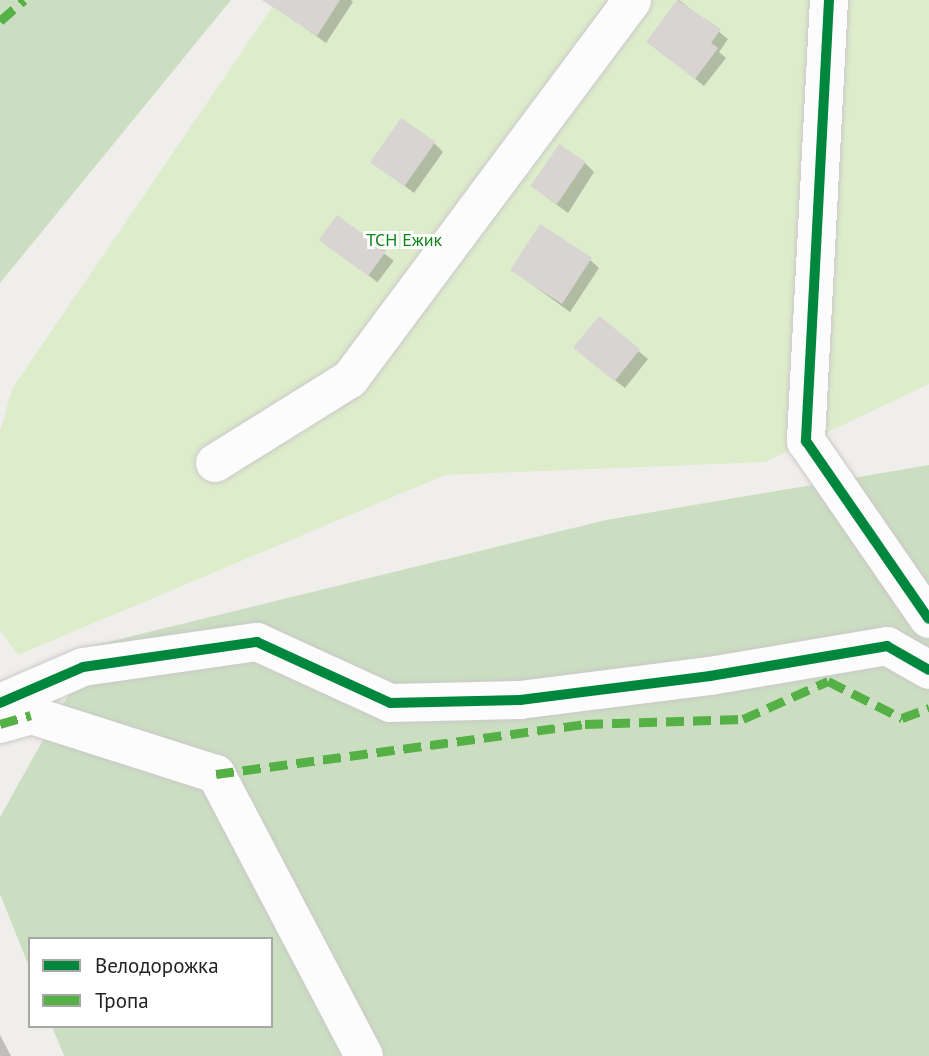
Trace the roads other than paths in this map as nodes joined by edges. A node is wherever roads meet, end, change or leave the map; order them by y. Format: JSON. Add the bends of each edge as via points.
{"nodes":[{"id":1,"x":632,"y":0,"type":"edge"},
{"id":2,"x":829,"y":0,"type":"edge"},
{"id":3,"x":215,"y":463,"type":"dead end"},
{"id":4,"x":929,"y":619,"type":"edge"},
{"id":5,"x":929,"y":670,"type":"edge"},
{"id":6,"x":7,"y":709,"type":"edge"},
{"id":7,"x":364,"y":1056,"type":"edge"}],
"edges":[{"from":1,"to":3,"type":"street","via":[[350,379]]},
{"from":2,"to":4,"type":"street","via":[[806,441]]},
{"from":5,"to":6,"type":"street","via":[[887,646],[710,676],[520,700],[390,703],[257,642],[83,667]]},
{"from":6,"to":7,"type":"street","via":[[216,774]]}]}
